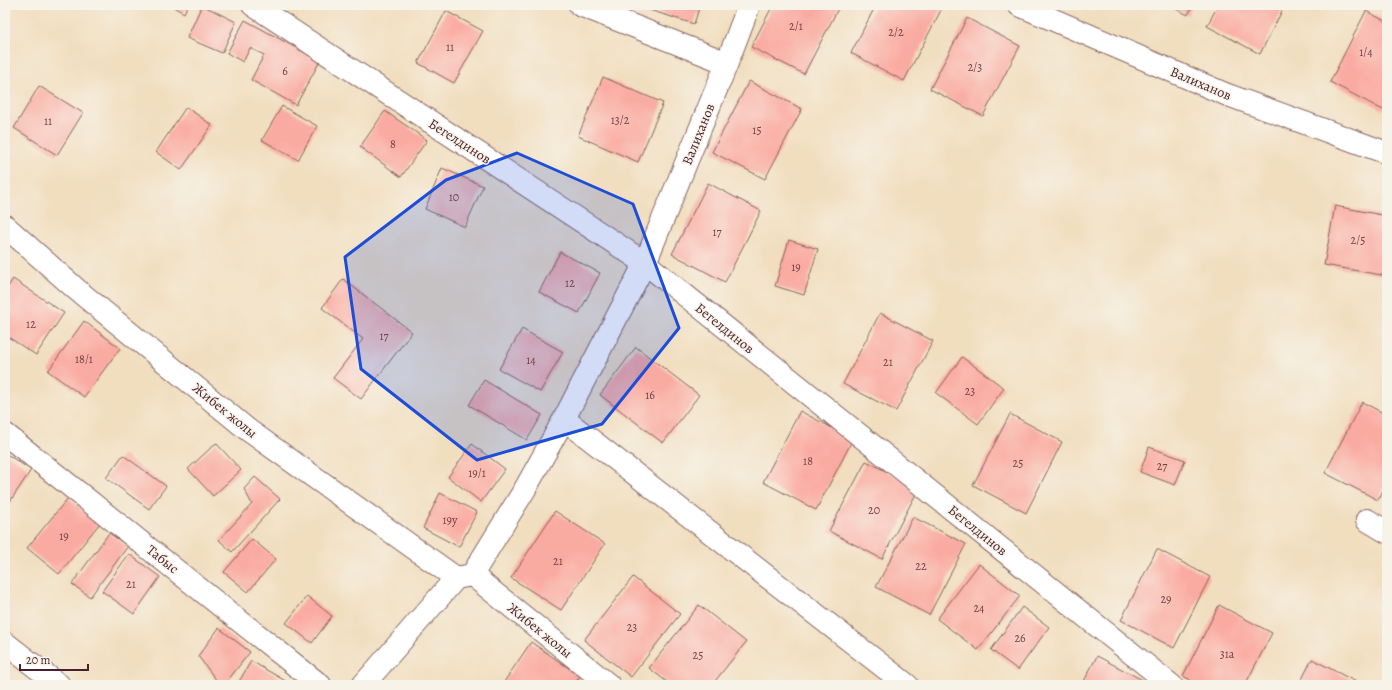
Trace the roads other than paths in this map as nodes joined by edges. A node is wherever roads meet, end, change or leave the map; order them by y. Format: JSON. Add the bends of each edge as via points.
{"nodes":[{"id":1,"x":253,"y":5,"type":"edge"},
{"id":2,"x":580,"y":5,"type":"edge"},
{"id":3,"x":749,"y":5,"type":"edge"},
{"id":4,"x":1019,"y":5,"type":"edge"},
{"id":5,"x":727,"y":62,"type":"junction"},
{"id":6,"x":1387,"y":153,"type":"edge"},
{"id":7,"x":5,"y":226,"type":"edge"},
{"id":8,"x":644,"y":263,"type":"junction"},
{"id":9,"x":564,"y":419,"type":"junction"},
{"id":10,"x":5,"y":434,"type":"edge"},
{"id":11,"x":1367,"y":520,"type":"dead end"},
{"id":12,"x":1387,"y":532,"type":"edge"},
{"id":13,"x":464,"y":577,"type":"junction"},
{"id":14,"x":5,"y":643,"type":"edge"},
{"id":15,"x":60,"y":685,"type":"edge"},
{"id":16,"x":320,"y":685,"type":"edge"},
{"id":17,"x":363,"y":685,"type":"edge"},
{"id":18,"x":609,"y":685,"type":"edge"},
{"id":19,"x":907,"y":685,"type":"edge"},
{"id":20,"x":1171,"y":685,"type":"edge"}],
"edges":[{"from":1,"to":8,"type":"street","name":"Бегелдинов"},
{"from":2,"to":5,"type":"street"},
{"from":3,"to":5,"type":"street","name":"Валиханов"},
{"from":4,"to":6,"type":"street","name":"Валиханов","via":[[1225,94]]},
{"from":5,"to":8,"type":"street","name":"Валиханов"},
{"from":7,"to":13,"type":"street","name":"Жибек жолы","via":[[76,289],[248,430]]},
{"from":8,"to":9,"type":"street","name":"Валиханов"},
{"from":8,"to":20,"type":"street","name":"Бегелдинов"},
{"from":9,"to":13,"type":"street","name":"Валиханов","via":[[525,490]]},
{"from":9,"to":19,"type":"street"},
{"from":10,"to":16,"type":"street","name":"Табыс"},
{"from":11,"to":12,"type":"street"},
{"from":13,"to":17,"type":"street","name":"Валиханов"},
{"from":13,"to":18,"type":"street","name":"Жибек жолы"},
{"from":14,"to":15,"type":"street"}]}
